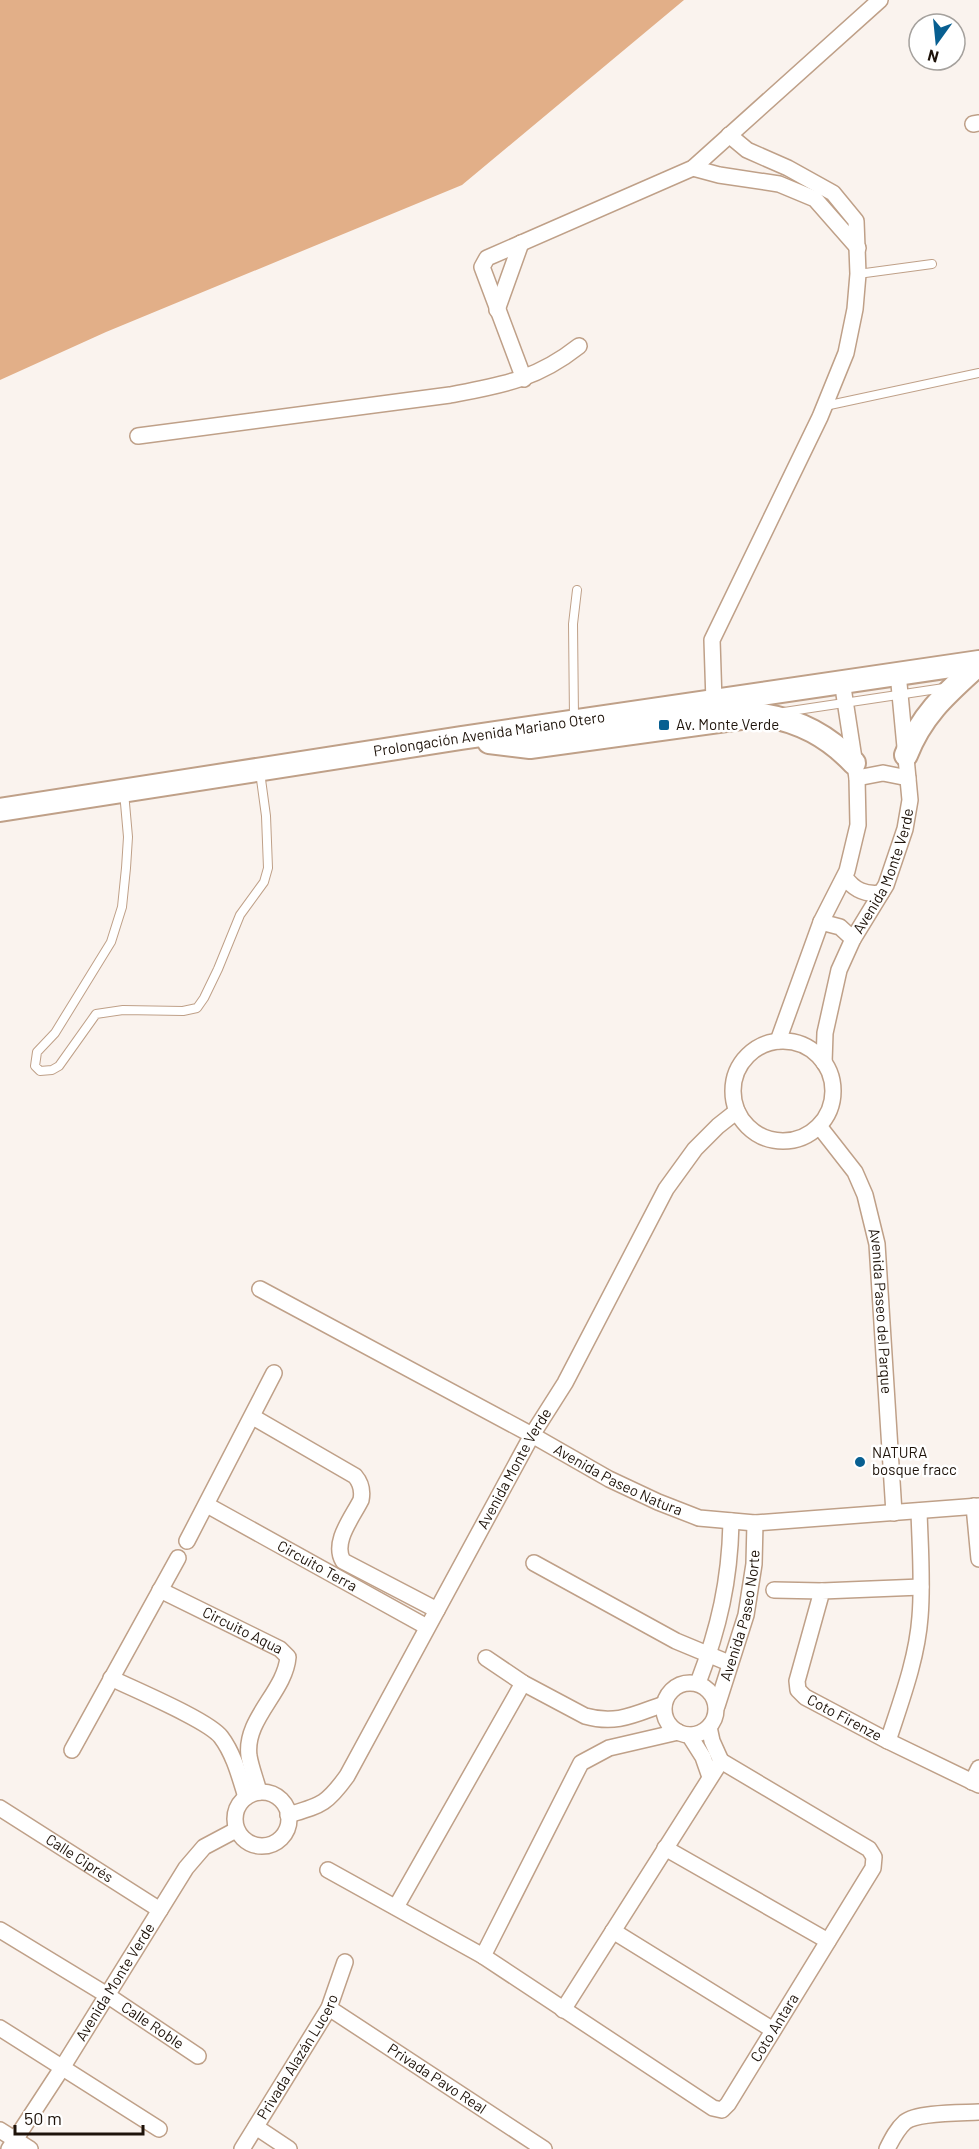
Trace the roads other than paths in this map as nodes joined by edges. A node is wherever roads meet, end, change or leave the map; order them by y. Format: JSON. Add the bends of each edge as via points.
{"nodes":[{"id":1,"x":880,"y":0,"type":"edge"},
{"id":2,"x":729,"y":135,"type":"junction"},
{"id":3,"x":693,"y":168,"type":"junction"},
{"id":4,"x":521,"y":243,"type":"junction"},
{"id":5,"x":858,"y":248,"type":"junction"},
{"id":6,"x":932,"y":264,"type":"dead end"},
{"id":7,"x":858,"y":274,"type":"junction"},
{"id":8,"x":497,"y":310,"type":"junction"},
{"id":9,"x":579,"y":346,"type":"dead end"},
{"id":10,"x":979,"y":373,"type":"edge"},
{"id":11,"x":524,"y":379,"type":"junction"},
{"id":12,"x":825,"y":406,"type":"junction"},
{"id":13,"x":138,"y":436,"type":"dead end"},
{"id":14,"x":577,"y":590,"type":"dead end"},
{"id":15,"x":979,"y":663,"type":"edge"},
{"id":16,"x":899,"y":684,"type":"junction"},
{"id":17,"x":955,"y":686,"type":"junction"},
{"id":18,"x":844,"y":692,"type":"junction"},
{"id":19,"x":714,"y":702,"type":"junction"},
{"id":20,"x":764,"y":715,"type":"junction"},
{"id":21,"x":574,"y":722,"type":"junction"},
{"id":22,"x":461,"y":738,"type":"junction"},
{"id":23,"x":906,"y":755,"type":"junction"},
{"id":24,"x":259,"y":770,"type":"junction"},
{"id":25,"x":856,"y":770,"type":"junction"},
{"id":26,"x":908,"y":778,"type":"junction"},
{"id":27,"x":124,"y":791,"type":"junction"},
{"id":28,"x":0,"y":810,"type":"edge"},
{"id":29,"x":845,"y":877,"type":"junction"},
{"id":30,"x":881,"y":893,"type":"junction"},
{"id":31,"x":821,"y":922,"type":"junction"},
{"id":32,"x":853,"y":939,"type":"junction"},
{"id":33,"x":778,"y":1041,"type":"junction"},
{"id":34,"x":824,"y":1063,"type":"junction"},
{"id":35,"x":737,"y":1111,"type":"junction"},
{"id":36,"x":819,"y":1126,"type":"junction"},
{"id":37,"x":260,"y":1289,"type":"dead end"},
{"id":38,"x":274,"y":1373,"type":"dead end"},
{"id":39,"x":253,"y":1417,"type":"junction"},
{"id":40,"x":532,"y":1435,"type":"junction"},
{"id":41,"x":207,"y":1505,"type":"junction"},
{"id":42,"x":977,"y":1506,"type":"edge"},
{"id":43,"x":919,"y":1511,"type":"junction"},
{"id":44,"x":894,"y":1513,"type":"junction"},
{"id":45,"x":731,"y":1521,"type":"junction"},
{"id":46,"x":755,"y":1523,"type":"junction"},
{"id":47,"x":187,"y":1541,"type":"dead end"},
{"id":48,"x":178,"y":1558,"type":"dead end"},
{"id":49,"x":979,"y":1559,"type":"edge"},
{"id":50,"x":534,"y":1563,"type":"dead end"},
{"id":51,"x":921,"y":1587,"type":"junction"},
{"id":52,"x":160,"y":1590,"type":"junction"},
{"id":53,"x":774,"y":1590,"type":"dead end"},
{"id":54,"x":822,"y":1591,"type":"junction"},
{"id":55,"x":437,"y":1610,"type":"junction"},
{"id":56,"x":427,"y":1627,"type":"junction"},
{"id":57,"x":708,"y":1656,"type":"junction"},
{"id":58,"x":486,"y":1658,"type":"dead end"},
{"id":59,"x":729,"y":1663,"type":"junction"},
{"id":60,"x":111,"y":1678,"type":"junction"},
{"id":61,"x":523,"y":1683,"type":"junction"},
{"id":62,"x":698,"y":1683,"type":"junction"},
{"id":63,"x":664,"y":1704,"type":"junction"},
{"id":64,"x":717,"y":1706,"type":"junction"},
{"id":65,"x":709,"y":1727,"type":"junction"},
{"id":66,"x":684,"y":1734,"type":"junction"},
{"id":67,"x":888,"y":1741,"type":"junction"},
{"id":68,"x":72,"y":1750,"type":"dead end"},
{"id":69,"x":720,"y":1761,"type":"junction"},
{"id":70,"x":710,"y":1777,"type":"junction"},
{"id":71,"x":977,"y":1778,"type":"edge"},
{"id":72,"x":253,"y":1795,"type":"junction"},
{"id":73,"x":0,"y":1808,"type":"edge"},
{"id":74,"x":288,"y":1815,"type":"junction"},
{"id":75,"x":237,"y":1830,"type":"junction"},
{"id":76,"x":665,"y":1848,"type":"junction"},
{"id":77,"x":328,"y":1870,"type":"dead end"},
{"id":78,"x":396,"y":1907,"type":"junction"},
{"id":79,"x":160,"y":1910,"type":"junction"},
{"id":80,"x":0,"y":1930,"type":"edge"},
{"id":81,"x":613,"y":1931,"type":"junction"},
{"id":82,"x":828,"y":1941,"type":"junction"},
{"id":83,"x":483,"y":1956,"type":"junction"},
{"id":84,"x":345,"y":1962,"type":"dead end"},
{"id":85,"x":107,"y":1995,"type":"junction"},
{"id":86,"x":330,"y":2008,"type":"junction"},
{"id":87,"x":563,"y":2010,"type":"junction"},
{"id":88,"x":0,"y":2028,"type":"edge"},
{"id":89,"x":774,"y":2030,"type":"junction"},
{"id":90,"x":198,"y":2056,"type":"dead end"},
{"id":91,"x":62,"y":2068,"type":"junction"},
{"id":92,"x":979,"y":2112,"type":"edge"},
{"id":93,"x":256,"y":2127,"type":"junction"},
{"id":94,"x":159,"y":2129,"type":"dead end"},
{"id":95,"x":0,"y":2130,"type":"edge"},
{"id":96,"x":12,"y":2144,"type":"edge"},
{"id":97,"x":30,"y":2149,"type":"edge"},
{"id":98,"x":242,"y":2149,"type":"edge"},
{"id":99,"x":289,"y":2149,"type":"edge"},
{"id":100,"x":544,"y":2149,"type":"edge"},
{"id":101,"x":887,"y":2149,"type":"edge"}],
"edges":[{"from":1,"to":2,"type":"street"},
{"from":2,"to":3,"type":"street"},
{"from":2,"to":5,"type":"street","via":[[747,150],[833,193],[856,221]]},
{"from":3,"to":4,"type":"street"},
{"from":3,"to":5,"type":"street","via":[[778,184],[815,200]]},
{"from":4,"to":8,"type":"street"},
{"from":4,"to":8,"type":"street","via":[[487,258],[482,267]]},
{"from":5,"to":7,"type":"street"},
{"from":6,"to":7,"type":"lane"},
{"from":7,"to":12,"type":"street","via":[[846,353]]},
{"from":8,"to":11,"type":"street"},
{"from":9,"to":11,"type":"street","via":[[546,370]]},
{"from":10,"to":12,"type":"lane"},
{"from":11,"to":13,"type":"street","via":[[450,395]]},
{"from":12,"to":19,"type":"street","via":[[712,640]]},
{"from":14,"to":21,"type":"lane","via":[[573,624]]},
{"from":15,"to":16,"type":"street","name":"Prolongación Avenida Mariano Otero"},
{"from":15,"to":17,"type":"street"},
{"from":16,"to":17,"type":"lane"},
{"from":16,"to":18,"type":"street","name":"Prolongación Avenida Mariano Otero"},
{"from":16,"to":23,"type":"street","name":"Avenida Monte Verde"},
{"from":17,"to":23,"type":"street","via":[[925,718]]},
{"from":18,"to":19,"type":"street","name":"Prolongación Avenida Mariano Otero"},
{"from":18,"to":20,"type":"lane"},
{"from":18,"to":25,"type":"street"},
{"from":19,"to":21,"type":"street","name":"Prolongación Avenida Mariano Otero"},
{"from":20,"to":22,"type":"street","via":[[530,747]]},
{"from":20,"to":25,"type":"street","via":[[812,729],[842,750]]},
{"from":21,"to":22,"type":"street","name":"Prolongación Avenida Mariano Otero"},
{"from":22,"to":24,"type":"street","name":"Prolongación Avenida Mariano Otero"},
{"from":23,"to":26,"type":"street","name":"Avenida Monte Verde"},
{"from":24,"to":27,"type":"street","name":"Prolongación Avenida Mariano Otero"},
{"from":24,"to":27,"type":"lane","via":[[268,868],[264,882],[240,915],[201,1003],[183,1011],[123,1010],[96,1014],[59,1066],[40,1071],[35,1066],[37,1052],[55,1033],[97,967],[111,942],[122,907],[128,837]]},
{"from":25,"to":26,"type":"street"},
{"from":25,"to":29,"type":"street","via":[[858,825]]},
{"from":26,"to":30,"type":"street","name":"Avenida Monte Verde","via":[[910,800],[905,829]]},
{"from":27,"to":28,"type":"street","name":"Prolongación Avenida Mariano Otero"},
{"from":29,"to":30,"type":"street","via":[[860,891]]},
{"from":29,"to":31,"type":"street"},
{"from":30,"to":32,"type":"street","name":"Avenida Monte Verde"},
{"from":31,"to":32,"type":"street","via":[[840,927]]},
{"from":31,"to":33,"type":"street"},
{"from":32,"to":34,"type":"street","name":"Avenida Monte Verde","via":[[833,991]]},
{"from":33,"to":34,"type":"street","via":[[803,1046]]},
{"from":33,"to":35,"type":"street","via":[[758,1047],[737,1070],[732,1091]]},
{"from":34,"to":36,"type":"street","via":[[833,1090],[830,1109]]},
{"from":35,"to":36,"type":"street","via":[[756,1133],[774,1140],[794,1140]]},
{"from":35,"to":40,"type":"street","name":"Avenida Monte Verde","via":[[695,1149],[666,1189],[565,1383]]},
{"from":36,"to":44,"type":"street","name":"Avenida Paseo del Parque","via":[[855,1172],[877,1244]]},
{"from":37,"to":40,"type":"street","name":"Avenida Paseo Natura"},
{"from":38,"to":39,"type":"street"},
{"from":39,"to":41,"type":"street"},
{"from":39,"to":55,"type":"street","via":[[355,1476],[362,1493],[340,1540],[339,1551],[344,1561]]},
{"from":40,"to":45,"type":"street","name":"Avenida Paseo Natura","via":[[658,1502],[699,1518]]},
{"from":40,"to":55,"type":"street","name":"Avenida Monte Verde"},
{"from":41,"to":47,"type":"street"},
{"from":41,"to":56,"type":"street","name":"Circuito Terra"},
{"from":42,"to":43,"type":"street","name":"Avenida Paseo Natura"},
{"from":42,"to":49,"type":"street"},
{"from":43,"to":44,"type":"street","name":"Avenida Paseo Natura"},
{"from":43,"to":51,"type":"street"},
{"from":44,"to":46,"type":"street","name":"Avenida Paseo Natura"},
{"from":45,"to":46,"type":"street","name":"Avenida Paseo Natura"},
{"from":45,"to":57,"type":"street","name":"Avenida Paseo Norte","via":[[727,1582]]},
{"from":46,"to":59,"type":"street","name":"Avenida Paseo Norte","via":[[746,1616]]},
{"from":48,"to":52,"type":"street"},
{"from":50,"to":57,"type":"street"},
{"from":51,"to":54,"type":"street"},
{"from":51,"to":67,"type":"street","via":[[920,1619],[907,1682]]},
{"from":52,"to":60,"type":"street"},
{"from":52,"to":72,"type":"street","name":"Circuito Aqua","via":[[280,1648],[288,1657],[287,1668],[250,1742]]},
{"from":53,"to":54,"type":"street"},
{"from":54,"to":67,"type":"street","name":"Coto Firenze","via":[[797,1681],[798,1690]]},
{"from":55,"to":56,"type":"street","name":"Avenida Monte Verde"},
{"from":56,"to":74,"type":"street","name":"Avenida Monte Verde","via":[[332,1797]]},
{"from":57,"to":59,"type":"street"},
{"from":57,"to":62,"type":"street","name":"Avenida Paseo Norte"},
{"from":58,"to":61,"type":"street"},
{"from":59,"to":64,"type":"street","name":"Avenida Paseo Norte"},
{"from":60,"to":68,"type":"street"},
{"from":60,"to":72,"type":"street","via":[[221,1736]]},
{"from":61,"to":63,"type":"street","via":[[585,1716],[602,1720],[616,1720]]},
{"from":61,"to":78,"type":"street"},
{"from":62,"to":63,"type":"street","via":[[689,1682],[673,1689]]},
{"from":62,"to":64,"type":"street","via":[[712,1694]]},
{"from":63,"to":66,"type":"street","via":[[667,1720]]},
{"from":64,"to":65,"type":"street"},
{"from":65,"to":66,"type":"street","via":[[704,1732]]},
{"from":65,"to":69,"type":"street"},
{"from":66,"to":70,"type":"street","via":[[703,1757]]},
{"from":66,"to":83,"type":"street","via":[[609,1748],[581,1763]]},
{"from":67,"to":71,"type":"street","name":"Coto Firenze"},
{"from":69,"to":70,"type":"street"},
{"from":69,"to":82,"type":"street","name":"Coto Antara","via":[[869,1849],[874,1857],[873,1868]]},
{"from":70,"to":76,"type":"street"},
{"from":72,"to":74,"type":"street","via":[[275,1796]]},
{"from":72,"to":75,"type":"street","via":[[238,1805]]},
{"from":73,"to":79,"type":"street","name":"Calle Ciprés"},
{"from":74,"to":75,"type":"street","via":[[285,1833],[272,1844],[255,1846]]},
{"from":75,"to":79,"type":"street","name":"Avenida Monte Verde","via":[[204,1847]]},
{"from":76,"to":81,"type":"street"},
{"from":76,"to":82,"type":"street"},
{"from":77,"to":78,"type":"street","name":"Coto Antara"},
{"from":78,"to":83,"type":"street","name":"Coto Antara"},
{"from":79,"to":85,"type":"street","name":"Avenida Monte Verde"},
{"from":80,"to":85,"type":"street","name":"Calle Roble"},
{"from":81,"to":87,"type":"street"},
{"from":81,"to":89,"type":"street"},
{"from":82,"to":89,"type":"street","name":"Coto Antara"},
{"from":83,"to":87,"type":"street","name":"Coto Antara"},
{"from":84,"to":86,"type":"street","name":"Privada Alazán Lucero"},
{"from":85,"to":90,"type":"street","name":"Calle Roble"},
{"from":85,"to":91,"type":"street","name":"Avenida Monte Verde"},
{"from":86,"to":93,"type":"street","name":"Privada Alazán Lucero"},
{"from":86,"to":100,"type":"street","name":"Privada Pavo Real"},
{"from":87,"to":89,"type":"street","name":"Coto Antara","via":[[713,2108],[722,2110]]},
{"from":88,"to":91,"type":"street"},
{"from":91,"to":94,"type":"street"},
{"from":91,"to":96,"type":"street","name":"Avenida Monte Verde"},
{"from":92,"to":101,"type":"street","via":[[907,2120]]},
{"from":93,"to":98,"type":"street","name":"Privada Alazán Lucero"},
{"from":93,"to":99,"type":"street"},
{"from":95,"to":96,"type":"street"},
{"from":96,"to":97,"type":"street"}]}
